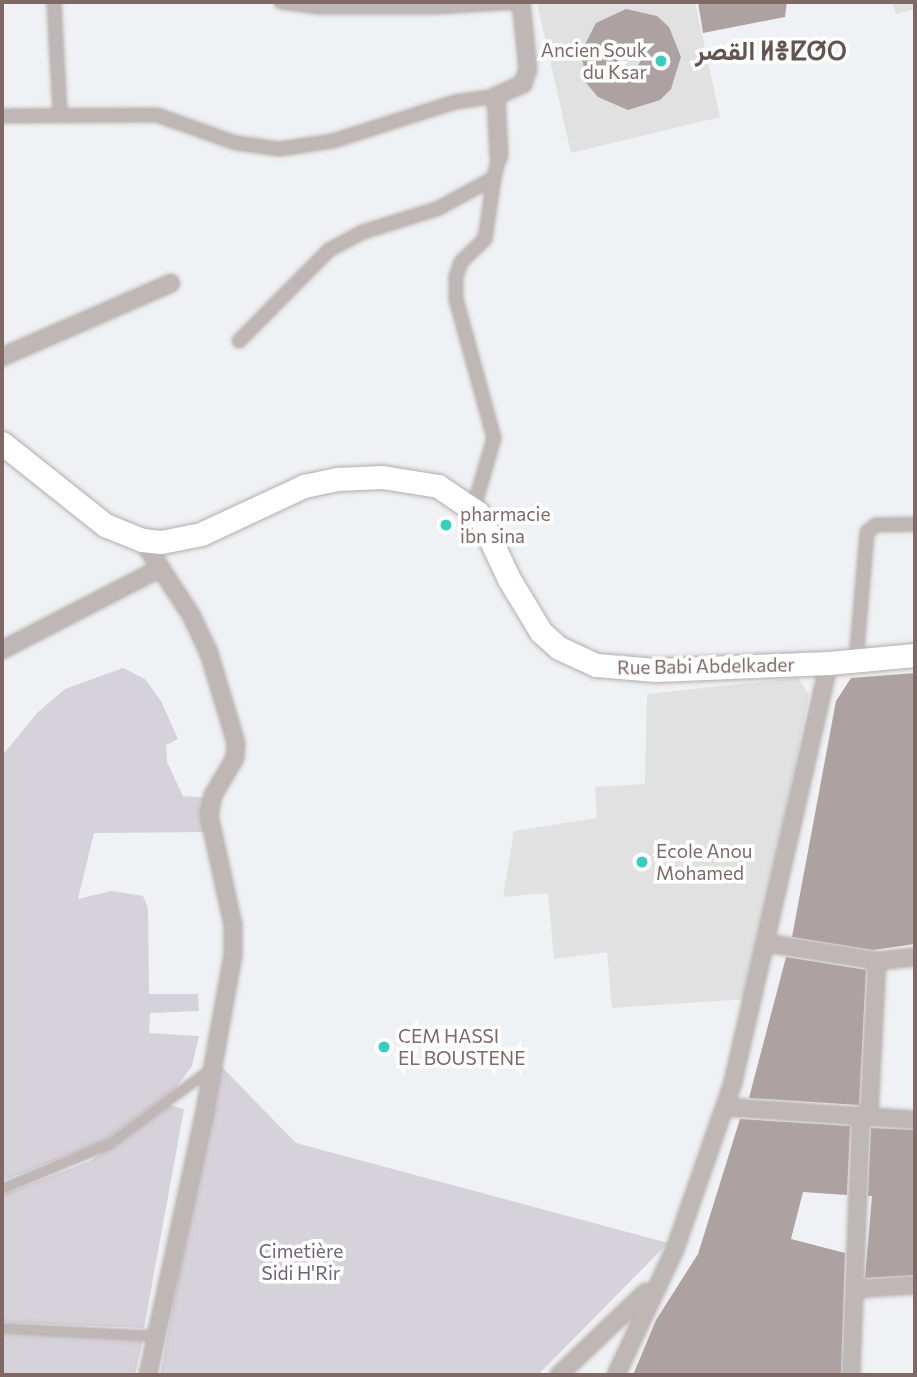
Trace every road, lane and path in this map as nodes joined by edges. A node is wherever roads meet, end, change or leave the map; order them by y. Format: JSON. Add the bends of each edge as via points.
{"nodes":[{"id":1,"x":54,"y":2,"type":"edge"},
{"id":2,"x":281,"y":2,"type":"edge"},
{"id":3,"x":520,"y":2,"type":"edge"},
{"id":4,"x":496,"y":96,"type":"junction"},
{"id":5,"x":60,"y":112,"type":"junction"},
{"id":6,"x":2,"y":116,"type":"edge"},
{"id":7,"x":499,"y":156,"type":"joint"},
{"id":8,"x":494,"y":178,"type":"junction"},
{"id":9,"x":171,"y":283,"type":"dead end"},
{"id":10,"x":239,"y":341,"type":"dead end"},
{"id":11,"x":2,"y":357,"type":"edge"},
{"id":12,"x":2,"y":443,"type":"edge"},
{"id":13,"x":474,"y":507,"type":"junction"},
{"id":14,"x":915,"y":524,"type":"edge"},
{"id":15,"x":142,"y":540,"type":"junction"},
{"id":16,"x":161,"y":568,"type":"junction"},
{"id":17,"x":2,"y":650,"type":"edge"},
{"id":18,"x":915,"y":655,"type":"edge"},
{"id":19,"x":856,"y":661,"type":"junction"},
{"id":20,"x":830,"y":663,"type":"junction"},
{"id":21,"x":766,"y":943,"type":"junction"},
{"id":22,"x":915,"y":957,"type":"edge"},
{"id":23,"x":877,"y":961,"type":"junction"},
{"id":24,"x":214,"y":1068,"type":"junction"},
{"id":25,"x":725,"y":1107,"type":"junction"},
{"id":26,"x":865,"y":1115,"type":"junction"},
{"id":27,"x":915,"y":1120,"type":"edge"},
{"id":28,"x":2,"y":1189,"type":"edge"},
{"id":29,"x":665,"y":1272,"type":"junction"},
{"id":30,"x":915,"y":1285,"type":"edge"},
{"id":31,"x":856,"y":1289,"type":"junction"},
{"id":32,"x":2,"y":1328,"type":"edge"},
{"id":33,"x":157,"y":1336,"type":"junction"},
{"id":34,"x":148,"y":1375,"type":"edge"},
{"id":35,"x":559,"y":1375,"type":"edge"},
{"id":36,"x":616,"y":1375,"type":"edge"},
{"id":37,"x":851,"y":1375,"type":"edge"}],
"edges":[{"from":1,"to":5,"type":"street"},
{"from":2,"to":3,"type":"street","via":[[436,7]]},
{"from":3,"to":4,"type":"street","via":[[526,79]]},
{"from":4,"to":5,"type":"street","via":[[456,102],[333,141],[281,149],[236,143],[175,117]]},
{"from":4,"to":7,"type":"street"},
{"from":5,"to":6,"type":"street"},
{"from":7,"to":8,"type":"street"},
{"from":8,"to":10,"type":"street","via":[[438,209],[363,232],[329,250]]},
{"from":8,"to":13,"type":"street","via":[[485,239],[461,262],[456,277],[456,299],[494,438]]},
{"from":9,"to":11,"type":"street"},
{"from":12,"to":15,"type":"main road","via":[[105,525]]},
{"from":13,"to":15,"type":"main road","via":[[448,490],[425,483],[337,479],[304,486],[201,534],[161,542]]},
{"from":13,"to":20,"type":"main road","name":"Rue Babi Abdelkader","via":[[525,610],[541,632],[575,657],[629,670]]},
{"from":14,"to":19,"type":"street","via":[[876,525],[867,532]]},
{"from":15,"to":16,"type":"street"},
{"from":16,"to":17,"type":"street"},
{"from":16,"to":24,"type":"street","via":[[191,615],[208,653],[236,743],[235,758],[213,795],[209,816],[234,937]]},
{"from":18,"to":19,"type":"main road","name":"Rue Babi Abdelkader"},
{"from":19,"to":20,"type":"main road","name":"Rue Babi Abdelkader"},
{"from":20,"to":21,"type":"street"},
{"from":21,"to":23,"type":"street"},
{"from":21,"to":25,"type":"street"},
{"from":22,"to":23,"type":"street"},
{"from":23,"to":26,"type":"street"},
{"from":24,"to":28,"type":"lane","via":[[109,1144]]},
{"from":24,"to":33,"type":"street"},
{"from":25,"to":26,"type":"street"},
{"from":25,"to":29,"type":"street"},
{"from":26,"to":27,"type":"street"},
{"from":26,"to":31,"type":"street"},
{"from":29,"to":35,"type":"street"},
{"from":29,"to":36,"type":"street"},
{"from":30,"to":31,"type":"street"},
{"from":31,"to":37,"type":"street"},
{"from":32,"to":33,"type":"lane"},
{"from":33,"to":34,"type":"street"}]}
